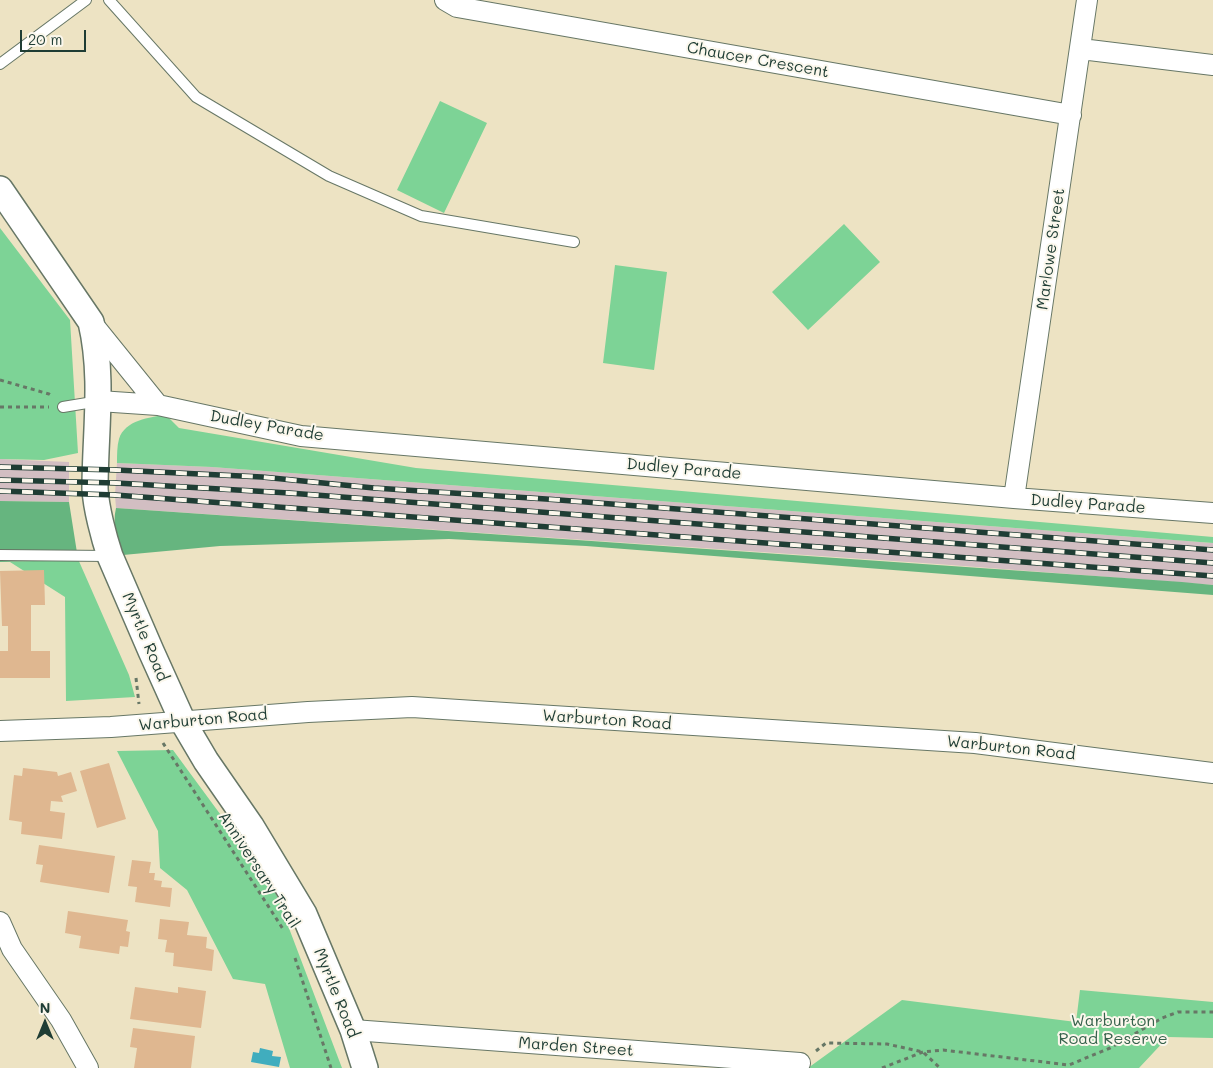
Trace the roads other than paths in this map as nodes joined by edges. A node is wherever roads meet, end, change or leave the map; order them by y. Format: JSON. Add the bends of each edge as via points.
{"nodes":[{"id":1,"x":86,"y":0,"type":"edge"},
{"id":2,"x":109,"y":0,"type":"edge"},
{"id":3,"x":445,"y":0,"type":"edge"},
{"id":4,"x":1088,"y":0,"type":"edge"},
{"id":5,"x":1081,"y":49,"type":"junction"},
{"id":6,"x":0,"y":64,"type":"edge"},
{"id":7,"x":1213,"y":65,"type":"edge"},
{"id":8,"x":1071,"y":115,"type":"junction"},
{"id":9,"x":0,"y":190,"type":"edge"},
{"id":10,"x":574,"y":242,"type":"dead end"},
{"id":11,"x":91,"y":322,"type":"junction"},
{"id":12,"x":99,"y":401,"type":"junction"},
{"id":13,"x":158,"y":405,"type":"junction"},
{"id":14,"x":63,"y":407,"type":"road end"},
{"id":15,"x":1014,"y":498,"type":"junction"},
{"id":16,"x":1213,"y":513,"type":"edge"},
{"id":17,"x":0,"y":554,"type":"edge"},
{"id":18,"x":110,"y":556,"type":"junction"},
{"id":19,"x":183,"y":722,"type":"junction"},
{"id":20,"x":0,"y":731,"type":"edge"},
{"id":21,"x":1213,"y":773,"type":"edge"},
{"id":22,"x":0,"y":922,"type":"edge"},
{"id":23,"x":353,"y":1030,"type":"junction"},
{"id":24,"x":800,"y":1063,"type":"road end"},
{"id":25,"x":88,"y":1068,"type":"edge"},
{"id":26,"x":365,"y":1068,"type":"edge"}],
"edges":[{"from":1,"to":6,"type":"lane"},
{"from":2,"to":10,"type":"lane","via":[[196,97],[329,176],[421,216]]},
{"from":3,"to":8,"type":"street","name":"Chaucer Crescent","via":[[457,6]]},
{"from":4,"to":5,"type":"street","name":"Marlowe Street"},
{"from":5,"to":7,"type":"street"},
{"from":5,"to":8,"type":"street","name":"Marlowe Street"},
{"from":8,"to":15,"type":"street","name":"Marlowe Street"},
{"from":9,"to":11,"type":"street","name":"Myrtle Road"},
{"from":11,"to":12,"type":"street","name":"Myrtle Road","via":[[96,345]]},
{"from":11,"to":13,"type":"street"},
{"from":12,"to":13,"type":"street","name":"Dudley Parade"},
{"from":12,"to":14,"type":"lane"},
{"from":12,"to":18,"type":"street","name":"Myrtle Road","via":[[95,491]]},
{"from":13,"to":15,"type":"street","name":"Dudley Parade","via":[[301,436]]},
{"from":15,"to":16,"type":"street","name":"Dudley Parade"},
{"from":17,"to":18,"type":"lane"},
{"from":18,"to":19,"type":"street","name":"Myrtle Road"},
{"from":19,"to":20,"type":"street","name":"Warburton Road"},
{"from":19,"to":21,"type":"street","name":"Warburton Road","via":[[412,707],[975,743]]},
{"from":19,"to":23,"type":"street","name":"Myrtle Road","via":[[304,914]]},
{"from":22,"to":25,"type":"street","via":[[12,949],[61,1020]]},
{"from":23,"to":24,"type":"street","name":"Marden Street"},
{"from":23,"to":26,"type":"street","name":"Myrtle Road"}]}
